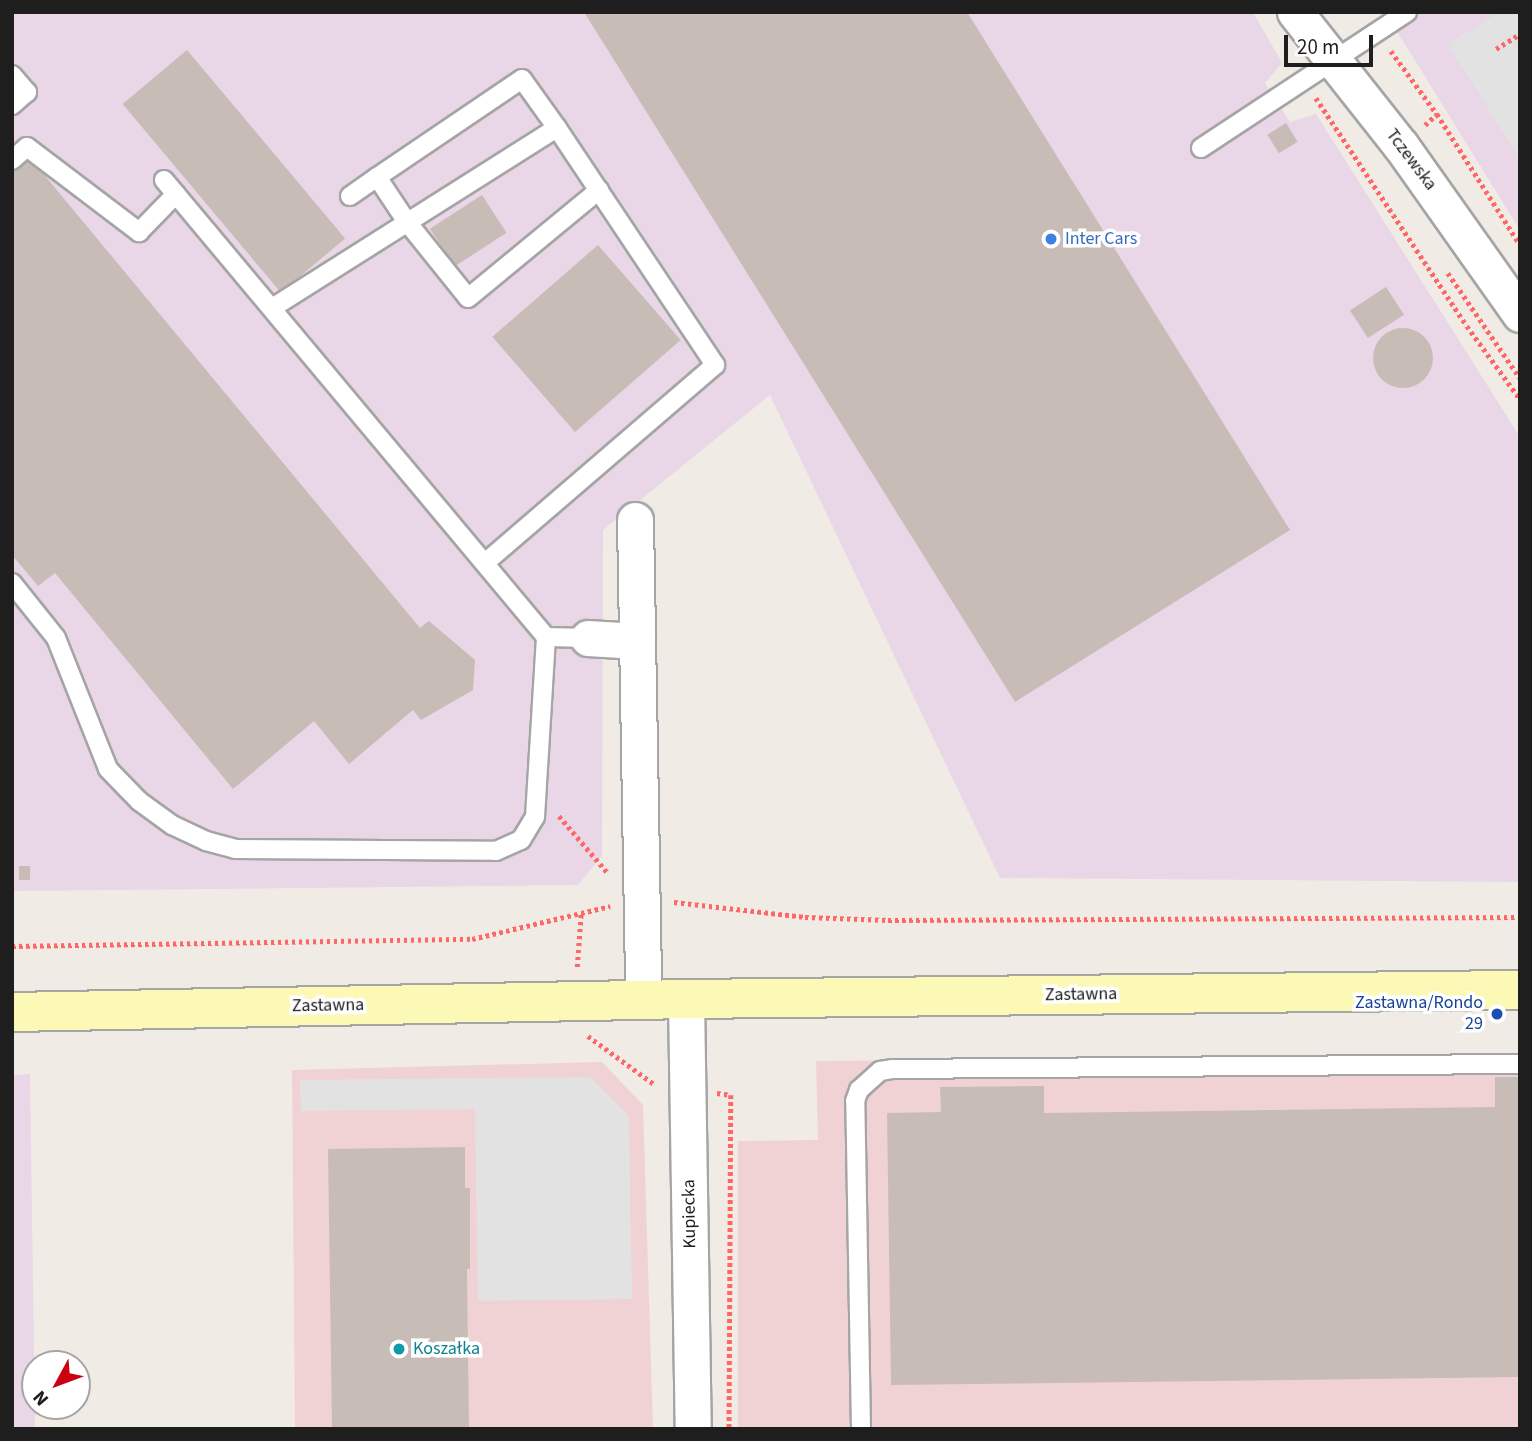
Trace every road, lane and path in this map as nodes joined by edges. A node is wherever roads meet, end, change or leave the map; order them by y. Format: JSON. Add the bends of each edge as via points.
{"nodes":[{"id":1,"x":1295,"y":12,"type":"edge"},
{"id":2,"x":1407,"y":12,"type":"edge"},
{"id":3,"x":1376,"y":31,"type":"junction"},
{"id":4,"x":1520,"y":34,"type":"edge"},
{"id":5,"x":1496,"y":49,"type":"dead end"},
{"id":6,"x":1333,"y":58,"type":"junction"},
{"id":7,"x":12,"y":75,"type":"edge"},
{"id":8,"x":1303,"y":80,"type":"junction"},
{"id":9,"x":12,"y":104,"type":"edge"},
{"id":10,"x":557,"y":128,"type":"junction"},
{"id":11,"x":1201,"y":148,"type":"dead end"},
{"id":12,"x":12,"y":160,"type":"edge"},
{"id":13,"x":377,"y":177,"type":"junction"},
{"id":14,"x":164,"y":180,"type":"dead end"},
{"id":15,"x":599,"y":190,"type":"junction"},
{"id":16,"x":176,"y":194,"type":"junction"},
{"id":17,"x":350,"y":196,"type":"dead end"},
{"id":18,"x":407,"y":222,"type":"junction"},
{"id":19,"x":1520,"y":246,"type":"edge"},
{"id":20,"x":1444,"y":267,"type":"dead end"},
{"id":21,"x":272,"y":308,"type":"junction"},
{"id":22,"x":1520,"y":314,"type":"edge"},
{"id":23,"x":1520,"y":378,"type":"edge"},
{"id":24,"x":1520,"y":399,"type":"edge"},
{"id":25,"x":635,"y":520,"type":"dead end"},
{"id":26,"x":485,"y":563,"type":"junction"},
{"id":27,"x":12,"y":583,"type":"edge"},
{"id":28,"x":546,"y":637,"type":"junction"},
{"id":29,"x":588,"y":638,"type":"joint"},
{"id":30,"x":637,"y":641,"type":"junction"},
{"id":31,"x":551,"y":806,"type":"dead end"},
{"id":32,"x":614,"y":880,"type":"dead end"},
{"id":33,"x":664,"y":902,"type":"dead end"},
{"id":34,"x":613,"y":906,"type":"dead end"},
{"id":35,"x":1520,"y":917,"type":"edge"},
{"id":36,"x":12,"y":946,"type":"edge"},
{"id":37,"x":1520,"y":990,"type":"edge"},
{"id":38,"x":686,"y":999,"type":"junction"},
{"id":39,"x":643,"y":1001,"type":"junction"},
{"id":40,"x":12,"y":1012,"type":"edge"},
{"id":41,"x":1520,"y":1064,"type":"edge"},
{"id":42,"x":693,"y":1429,"type":"edge"},
{"id":43,"x":861,"y":1429,"type":"edge"}],
"edges":[{"from":1,"to":6,"type":"street","name":"Tczewska"},
{"from":2,"to":3,"type":"lane"},
{"from":3,"to":6,"type":"lane"},
{"from":3,"to":19,"type":"path","via":[[1437,114]]},
{"from":4,"to":5,"type":"path"},
{"from":6,"to":8,"type":"lane"},
{"from":6,"to":22,"type":"street","name":"Tczewska"},
{"from":7,"to":9,"type":"lane","via":[[27,92]]},
{"from":8,"to":11,"type":"lane"},
{"from":8,"to":24,"type":"path"},
{"from":10,"to":13,"type":"lane","via":[[522,79]]},
{"from":10,"to":15,"type":"lane"},
{"from":10,"to":18,"type":"lane"},
{"from":12,"to":16,"type":"lane","via":[[27,148],[139,232]]},
{"from":13,"to":17,"type":"lane"},
{"from":13,"to":18,"type":"lane"},
{"from":14,"to":16,"type":"lane"},
{"from":15,"to":18,"type":"lane","via":[[468,298]]},
{"from":15,"to":26,"type":"lane","via":[[715,365]]},
{"from":16,"to":21,"type":"lane"},
{"from":18,"to":21,"type":"lane"},
{"from":20,"to":23,"type":"path"},
{"from":21,"to":26,"type":"lane"},
{"from":25,"to":30,"type":"street"},
{"from":26,"to":28,"type":"lane"},
{"from":27,"to":28,"type":"lane","via":[[56,638],[108,769],[139,801],[172,825],[235,849],[496,852],[521,840],[535,817]]},
{"from":28,"to":29,"type":"lane"},
{"from":29,"to":30,"type":"street"},
{"from":30,"to":39,"type":"street"},
{"from":31,"to":32,"type":"path"},
{"from":33,"to":35,"type":"path","via":[[805,917],[888,920]]},
{"from":34,"to":36,"type":"path","via":[[472,939]]},
{"from":37,"to":38,"type":"main road","name":"Zastawna"},
{"from":38,"to":39,"type":"main road","name":"Zastawna"},
{"from":38,"to":42,"type":"street","name":"Kupiecka"},
{"from":39,"to":40,"type":"main road","name":"Zastawna"},
{"from":41,"to":43,"type":"lane","via":[[880,1072],[864,1084],[855,1101]]}]}
